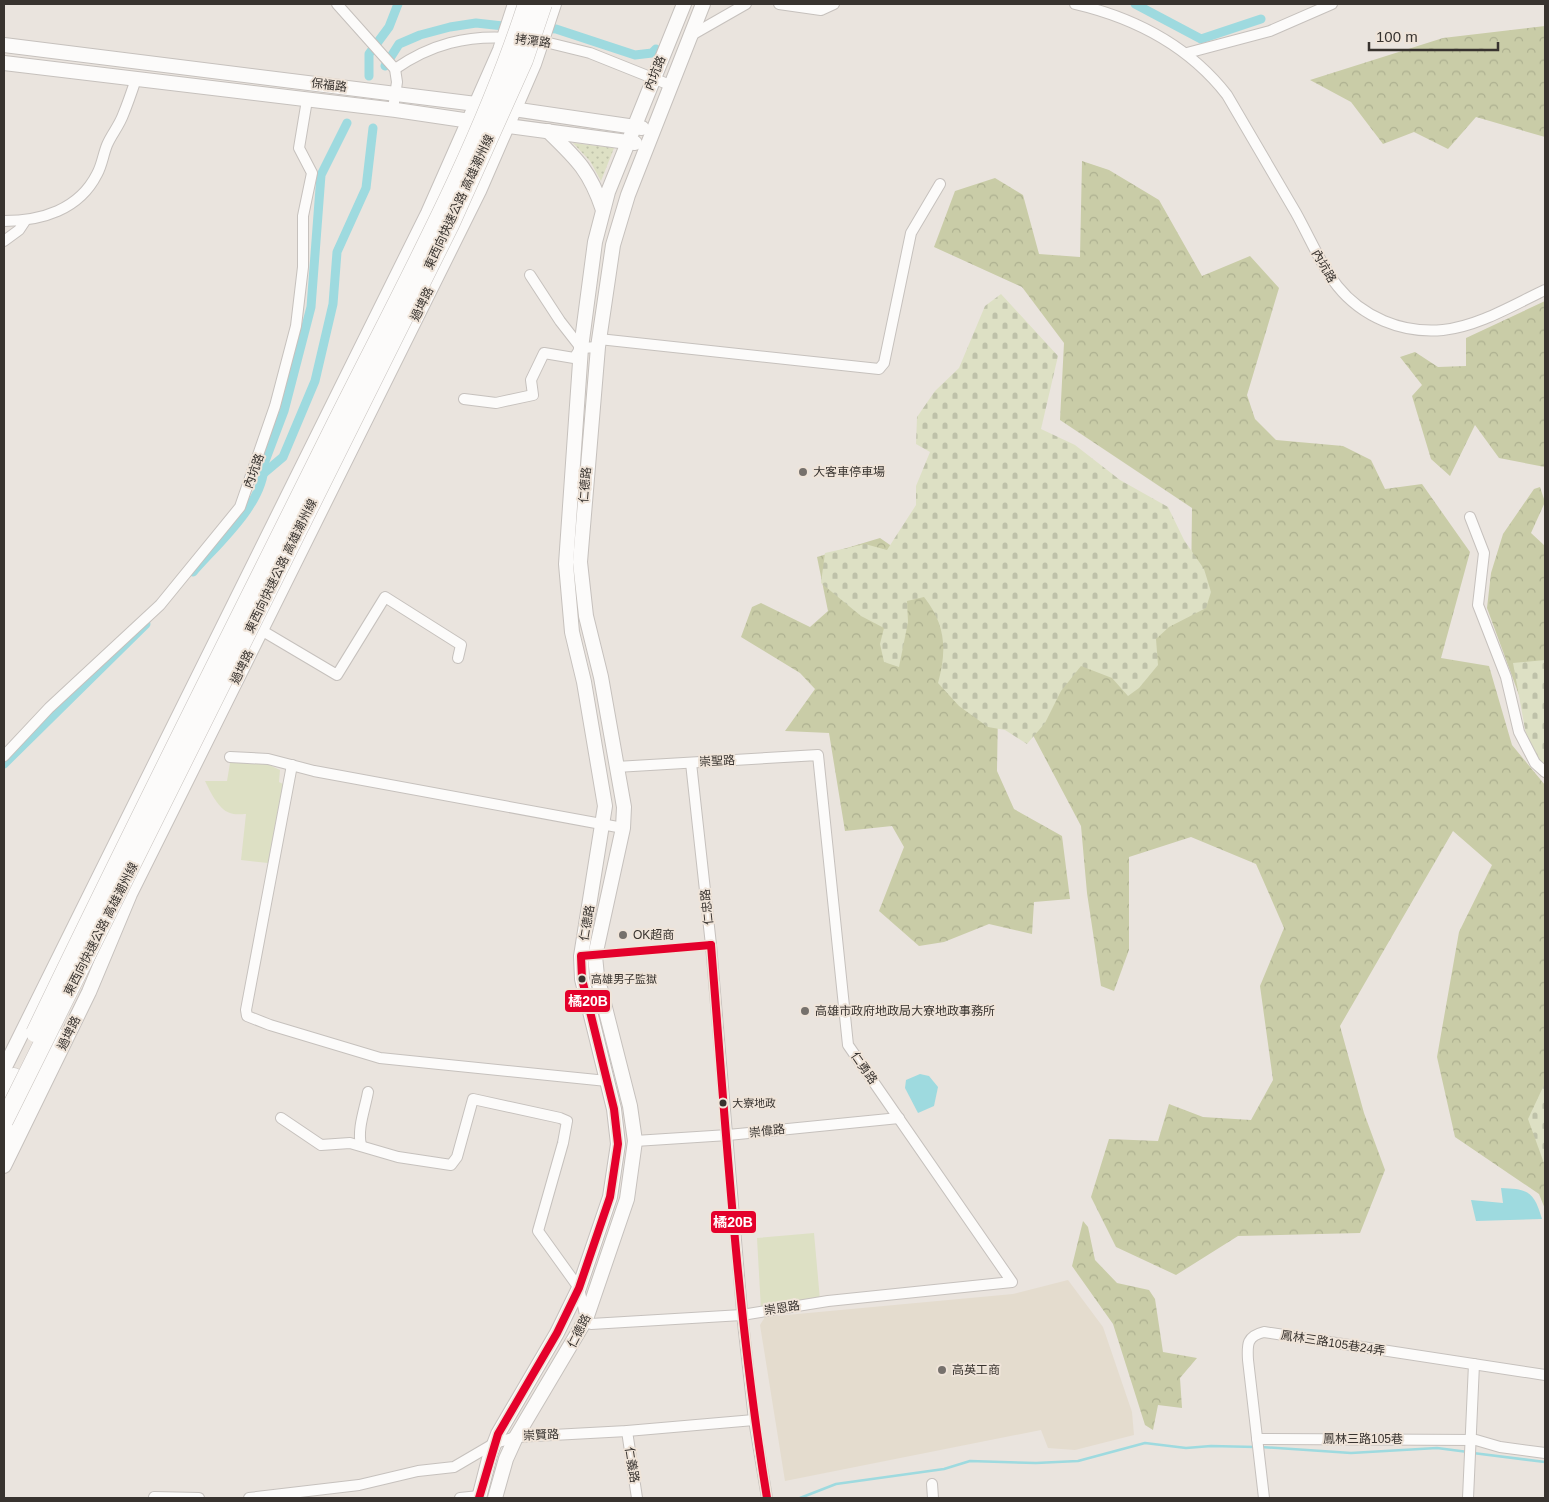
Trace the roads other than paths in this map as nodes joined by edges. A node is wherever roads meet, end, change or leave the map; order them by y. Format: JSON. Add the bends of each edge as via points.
{"nodes":[{"id":1,"x":337,"y":4,"type":"edge"},
{"id":2,"x":684,"y":4,"type":"edge"},
{"id":3,"x":703,"y":4,"type":"edge"},
{"id":4,"x":746,"y":4,"type":"edge"},
{"id":5,"x":779,"y":4,"type":"edge"},
{"id":6,"x":834,"y":4,"type":"edge"},
{"id":7,"x":1075,"y":4,"type":"edge"},
{"id":8,"x":1332,"y":4,"type":"edge"},
{"id":9,"x":519,"y":5,"type":"edge"},
{"id":10,"x":550,"y":6,"type":"edge"},
{"id":11,"x":504,"y":35,"type":"junction"},
{"id":12,"x":690,"y":36,"type":"junction"},
{"id":13,"x":543,"y":38,"type":"junction"},
{"id":14,"x":4,"y":45,"type":"edge"},
{"id":15,"x":1187,"y":53,"type":"junction"},
{"id":16,"x":4,"y":63,"type":"edge"},
{"id":17,"x":394,"y":67,"type":"junction"},
{"id":18,"x":653,"y":78,"type":"junction"},
{"id":19,"x":136,"y":79,"type":"junction"},
{"id":20,"x":670,"y":85,"type":"junction"},
{"id":21,"x":395,"y":93,"type":"junction"},
{"id":22,"x":308,"y":100,"type":"junction"},
{"id":23,"x":476,"y":104,"type":"junction"},
{"id":24,"x":393,"y":109,"type":"junction"},
{"id":25,"x":515,"y":109,"type":"junction"},
{"id":26,"x":468,"y":120,"type":"junction"},
{"id":27,"x":508,"y":126,"type":"junction"},
{"id":28,"x":633,"y":127,"type":"junction"},
{"id":29,"x":653,"y":130,"type":"junction"},
{"id":30,"x":548,"y":131,"type":"junction"},
{"id":31,"x":627,"y":142,"type":"junction"},
{"id":32,"x":646,"y":145,"type":"junction"},
{"id":33,"x":940,"y":184,"type":"dead end"},
{"id":34,"x":604,"y":210,"type":"junction"},
{"id":35,"x":4,"y":221,"type":"edge"},
{"id":36,"x":25,"y":221,"type":"junction"},
{"id":37,"x":4,"y":241,"type":"edge"},
{"id":38,"x":530,"y":274,"type":"dead end"},
{"id":39,"x":1545,"y":290,"type":"edge"},
{"id":40,"x":598,"y":343,"type":"junction"},
{"id":41,"x":581,"y":348,"type":"junction"},
{"id":42,"x":464,"y":398,"type":"dead end"},
{"id":43,"x":1470,"y":517,"type":"dead end"},
{"id":44,"x":261,"y":630,"type":"junction"},
{"id":45,"x":458,"y":658,"type":"dead end"},
{"id":46,"x":818,"y":755,"type":"joint"},
{"id":47,"x":4,"y":756,"type":"edge"},
{"id":48,"x":230,"y":757,"type":"dead end"},
{"id":49,"x":690,"y":762,"type":"junction"},
{"id":50,"x":292,"y":765,"type":"junction"},
{"id":51,"x":616,"y":767,"type":"junction"},
{"id":52,"x":1545,"y":772,"type":"edge"},
{"id":53,"x":604,"y":824,"type":"junction"},
{"id":54,"x":623,"y":828,"type":"junction"},
{"id":55,"x":120,"y":890,"type":"junction"},
{"id":56,"x":7,"y":1079,"type":"edge"},
{"id":57,"x":607,"y":1081,"type":"junction"},
{"id":58,"x":368,"y":1092,"type":"dead end"},
{"id":59,"x":4,"y":1097,"type":"edge"},
{"id":60,"x":281,"y":1118,"type":"dead end"},
{"id":61,"x":899,"y":1118,"type":"junction"},
{"id":62,"x":4,"y":1121,"type":"edge"},
{"id":63,"x":728,"y":1135,"type":"junction"},
{"id":64,"x":635,"y":1141,"type":"junction"},
{"id":65,"x":4,"y":1144,"type":"edge"},
{"id":66,"x":361,"y":1145,"type":"junction"},
{"id":67,"x":4,"y":1166,"type":"edge"},
{"id":68,"x":1012,"y":1282,"type":"joint"},
{"id":69,"x":579,"y":1288,"type":"junction"},
{"id":70,"x":742,"y":1315,"type":"junction"},
{"id":71,"x":586,"y":1319,"type":"junction"},
{"id":72,"x":1474,"y":1364,"type":"junction"},
{"id":73,"x":1545,"y":1374,"type":"edge"},
{"id":74,"x":754,"y":1420,"type":"junction"},
{"id":75,"x":627,"y":1431,"type":"junction"},
{"id":76,"x":516,"y":1437,"type":"junction"},
{"id":77,"x":1470,"y":1442,"type":"junction"},
{"id":78,"x":495,"y":1443,"type":"junction"},
{"id":79,"x":1258,"y":1444,"type":"junction"},
{"id":80,"x":1545,"y":1453,"type":"edge"},
{"id":81,"x":932,"y":1484,"type":"dead end"},
{"id":82,"x":154,"y":1497,"type":"dead end"},
{"id":83,"x":479,"y":1497,"type":"edge"},
{"id":84,"x":200,"y":1498,"type":"edge"},
{"id":85,"x":249,"y":1498,"type":"edge"},
{"id":86,"x":460,"y":1498,"type":"edge"},
{"id":87,"x":495,"y":1498,"type":"edge"},
{"id":88,"x":637,"y":1498,"type":"edge"},
{"id":89,"x":767,"y":1498,"type":"edge"},
{"id":90,"x":933,"y":1498,"type":"edge"},
{"id":91,"x":1264,"y":1498,"type":"edge"},
{"id":92,"x":1468,"y":1498,"type":"edge"}],
"edges":[{"from":1,"to":17,"type":"street"},
{"from":2,"to":18,"type":"street","name":"內坑路"},
{"from":3,"to":12,"type":"street","name":"內坑路"},
{"from":4,"to":12,"type":"street"},
{"from":5,"to":6,"type":"street","via":[[821,10]]},
{"from":7,"to":15,"type":"street","name":"內坑路","via":[[1134,22]]},
{"from":8,"to":15,"type":"street","via":[[1270,31]]},
{"from":9,"to":11,"type":"street"},
{"from":9,"to":56,"type":"highway","name":"東西向快速公路 高雄潮州線","bridge":true,"via":[[511,54],[438,218]]},
{"from":10,"to":13,"type":"street","name":"過埤路"},
{"from":10,"to":55,"type":"highway","name":"東西向快速公路 高雄潮州線","bridge":true,"via":[[450,225]]},
{"from":11,"to":13,"type":"street","name":"拷潭路"},
{"from":11,"to":17,"type":"street","name":"拷潭路","via":[[461,38]]},
{"from":11,"to":23,"type":"street"},
{"from":12,"to":20,"type":"street","name":"內坑路"},
{"from":13,"to":18,"type":"street","name":"拷潭路"},
{"from":13,"to":25,"type":"street","name":"過埤路"},
{"from":14,"to":21,"type":"street","name":"保福路"},
{"from":15,"to":39,"type":"street","name":"內坑路","via":[[1227,95],[1297,215],[1322,265],[1342,293],[1361,311],[1397,326],[1420,331],[1444,330],[1471,324]]},
{"from":16,"to":19,"type":"street","name":"保福路"},
{"from":17,"to":21,"type":"street"},
{"from":18,"to":20,"type":"street","name":"拷潭路"},
{"from":18,"to":28,"type":"street","name":"內坑路"},
{"from":19,"to":22,"type":"street","name":"保福路"},
{"from":19,"to":36,"type":"street","via":[[123,116],[90,186],[78,199],[53,214]]},
{"from":20,"to":29,"type":"street","name":"內坑路"},
{"from":21,"to":23,"type":"street","name":"保福路"},
{"from":21,"to":24,"type":"street"},
{"from":22,"to":24,"type":"street","name":"保福路"},
{"from":22,"to":47,"type":"street","name":"內坑路","via":[[299,148],[312,173],[303,216],[304,267],[296,326],[276,406],[240,507],[160,605],[49,708]]},
{"from":23,"to":25,"type":"street","name":"保福路"},
{"from":23,"to":26,"type":"street"},
{"from":24,"to":26,"type":"street","name":"保福路"},
{"from":25,"to":27,"type":"street","name":"過埤路"},
{"from":25,"to":28,"type":"street","name":"保福路"},
{"from":26,"to":27,"type":"street","name":"保福路"},
{"from":26,"to":56,"type":"street","via":[[428,213]]},
{"from":27,"to":30,"type":"street","name":"保福路"},
{"from":27,"to":44,"type":"street","name":"過埤路","via":[[479,191]]},
{"from":28,"to":29,"type":"street","name":"保福路"},
{"from":28,"to":31,"type":"street","name":"內坑路"},
{"from":29,"to":32,"type":"street","name":"內坑路"},
{"from":30,"to":31,"type":"street","name":"保福路"},
{"from":30,"to":34,"type":"street","via":[[579,160]]},
{"from":31,"to":32,"type":"street","name":"保福路"},
{"from":31,"to":34,"type":"street","name":"仁德路"},
{"from":32,"to":40,"type":"street","name":"仁德路","via":[[613,245]]},
{"from":33,"to":40,"type":"street","via":[[911,233],[884,363],[878,369]]},
{"from":34,"to":41,"type":"street","name":"仁德路","via":[[595,242]]},
{"from":35,"to":36,"type":"street"},
{"from":36,"to":37,"type":"street"},
{"from":38,"to":41,"type":"street"},
{"from":40,"to":41,"type":"street"},
{"from":40,"to":51,"type":"street","name":"仁德路","via":[[580,562],[586,616],[601,677]]},
{"from":41,"to":42,"type":"street","via":[[574,358],[544,353],[531,380],[533,395],[496,403]]},
{"from":41,"to":53,"type":"street","name":"仁德路","via":[[566,564],[572,632],[605,806]]},
{"from":43,"to":52,"type":"street","via":[[1484,553],[1478,606],[1506,677],[1519,732],[1535,763]]},
{"from":44,"to":45,"type":"street","via":[[337,675],[385,597],[461,646]]},
{"from":44,"to":67,"type":"street","name":"過埤路","via":[[130,894],[89,992]]},
{"from":46,"to":49,"type":"street","name":"崇聖路"},
{"from":46,"to":61,"type":"street","name":"仁勇路","via":[[848,1045]]},
{"from":48,"to":50,"type":"street","via":[[268,759]]},
{"from":49,"to":51,"type":"street","name":"崇聖路"},
{"from":49,"to":63,"type":"street","name":"仁忠路"},
{"from":50,"to":53,"type":"street"},
{"from":50,"to":57,"type":"street","via":[[247,1016],[380,1058]]},
{"from":51,"to":54,"type":"street","name":"仁德路","via":[[624,807]]},
{"from":53,"to":54,"type":"street"},
{"from":53,"to":57,"type":"street","name":"仁德路","via":[[581,956],[582,979]]},
{"from":54,"to":64,"type":"street","name":"仁德路","via":[[595,956],[597,976],[630,1106]]},
{"from":55,"to":62,"type":"highway","name":"東西向快速公路 高雄潮州線","bridge":true},
{"from":55,"to":65,"type":"highway","bridge":true},
{"from":56,"to":59,"type":"highway","name":"東西向快速公路 高雄潮州線"},
{"from":57,"to":69,"type":"street","name":"仁德路","via":[[618,1144],[610,1197]]},
{"from":58,"to":66,"type":"street","via":[[358,1134]]},
{"from":60,"to":66,"type":"street","via":[[320,1145]]},
{"from":61,"to":63,"type":"street","name":"崇偉路"},
{"from":61,"to":68,"type":"street","name":"仁勇路"},
{"from":63,"to":64,"type":"street","name":"崇偉路"},
{"from":63,"to":70,"type":"street","name":"仁忠路"},
{"from":64,"to":71,"type":"street","name":"仁德路","via":[[627,1199]]},
{"from":66,"to":69,"type":"street","via":[[398,1157],[451,1165],[473,1099],[567,1121],[538,1231]]},
{"from":68,"to":70,"type":"street","name":"崇恩路","via":[[828,1301]]},
{"from":69,"to":71,"type":"street"},
{"from":69,"to":78,"type":"street","name":"仁德路","via":[[557,1334]]},
{"from":70,"to":71,"type":"street","name":"崇恩路","via":[[591,1324]]},
{"from":70,"to":74,"type":"street","name":"仁忠路"},
{"from":71,"to":76,"type":"street","name":"仁德路"},
{"from":72,"to":73,"type":"street","name":"鳳林三路105巷24弄"},
{"from":72,"to":77,"type":"street"},
{"from":72,"to":79,"type":"street","name":"鳳林三路105巷24弄","via":[[1264,1332],[1250,1337],[1248,1360]]},
{"from":74,"to":75,"type":"street","name":"崇賢路"},
{"from":74,"to":89,"type":"street","name":"仁忠路"},
{"from":75,"to":76,"type":"street","name":"崇賢路"},
{"from":75,"to":88,"type":"street","name":"仁義路"},
{"from":76,"to":78,"type":"street","name":"崇賢路"},
{"from":76,"to":87,"type":"street","name":"仁德路"},
{"from":77,"to":79,"type":"street","name":"鳳林三路105巷"},
{"from":77,"to":80,"type":"street","name":"鳳林三路105巷"},
{"from":77,"to":92,"type":"street"},
{"from":78,"to":83,"type":"street","name":"仁德路"},
{"from":78,"to":85,"type":"street","name":"崇賢路","via":[[454,1467],[418,1471],[359,1485]]},
{"from":79,"to":91,"type":"street"},
{"from":81,"to":90,"type":"street"},
{"from":82,"to":84,"type":"street"},
{"from":83,"to":86,"type":"street"}]}
